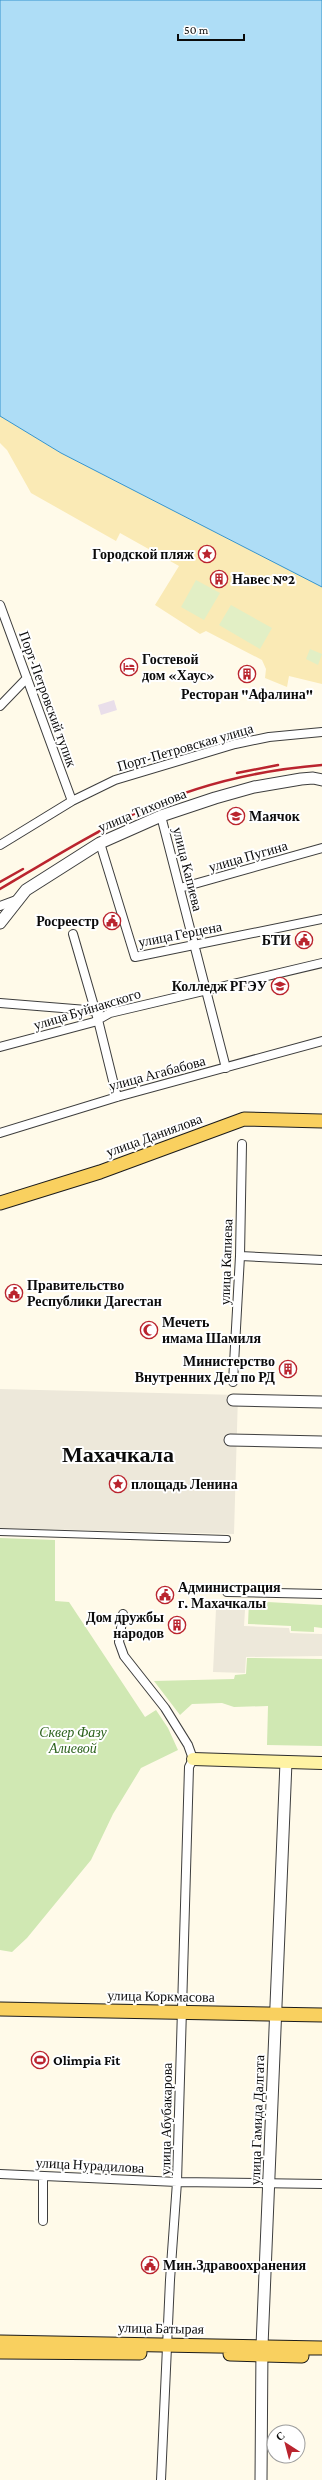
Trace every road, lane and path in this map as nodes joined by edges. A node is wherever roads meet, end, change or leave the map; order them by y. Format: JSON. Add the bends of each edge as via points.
{"nodes":[{"id":1,"x":0,"y":605,"type":"edge"},
{"id":2,"x":27,"y":678,"type":"junction"},
{"id":3,"x":0,"y":706,"type":"edge"},
{"id":4,"x":322,"y":732,"type":"edge"},
{"id":5,"x":322,"y":780,"type":"edge"},
{"id":6,"x":72,"y":802,"type":"junction"},
{"id":7,"x":162,"y":816,"type":"junction"},
{"id":8,"x":100,"y":842,"type":"junction"},
{"id":9,"x":0,"y":845,"type":"edge"},
{"id":10,"x":322,"y":848,"type":"edge"},
{"id":11,"x":180,"y":888,"type":"junction"},
{"id":12,"x":19,"y":898,"type":"junction"},
{"id":13,"x":0,"y":906,"type":"edge"},
{"id":14,"x":322,"y":919,"type":"edge"},
{"id":15,"x":0,"y":924,"type":"edge"},
{"id":16,"x":73,"y":934,"type":"dead end"},
{"id":17,"x":193,"y":945,"type":"junction"},
{"id":18,"x":322,"y":963,"type":"edge"},
{"id":19,"x":205,"y":991,"type":"junction"},
{"id":20,"x":0,"y":1003,"type":"edge"},
{"id":21,"x":95,"y":1011,"type":"junction"},
{"id":22,"x":110,"y":1013,"type":"junction"},
{"id":23,"x":98,"y":1020,"type":"junction"},
{"id":24,"x":322,"y":1041,"type":"edge"},
{"id":25,"x":0,"y":1047,"type":"edge"},
{"id":26,"x":226,"y":1068,"type":"junction"},
{"id":27,"x":117,"y":1097,"type":"junction"},
{"id":28,"x":322,"y":1123,"type":"edge"},
{"id":29,"x":0,"y":1133,"type":"edge"},
{"id":30,"x":242,"y":1144,"type":"dead end"},
{"id":31,"x":0,"y":1204,"type":"edge"},
{"id":32,"x":240,"y":1256,"type":"junction"},
{"id":33,"x":322,"y":1260,"type":"edge"},
{"id":34,"x":233,"y":1382,"type":"dead end"},
{"id":35,"x":233,"y":1400,"type":"dead end"},
{"id":36,"x":322,"y":1402,"type":"edge"},
{"id":37,"x":230,"y":1440,"type":"dead end"},
{"id":38,"x":322,"y":1442,"type":"edge"},
{"id":39,"x":0,"y":1532,"type":"edge"},
{"id":40,"x":227,"y":1539,"type":"dead end"},
{"id":41,"x":227,"y":1592,"type":"dead end"},
{"id":42,"x":322,"y":1594,"type":"edge"},
{"id":43,"x":123,"y":1614,"type":"dead end"},
{"id":44,"x":193,"y":1759,"type":"junction"},
{"id":45,"x":286,"y":1762,"type":"junction"},
{"id":46,"x":322,"y":1763,"type":"edge"},
{"id":47,"x":0,"y":2008,"type":"edge"},
{"id":48,"x":181,"y":2013,"type":"junction"},
{"id":49,"x":322,"y":2015,"type":"edge"},
{"id":50,"x":277,"y":2016,"type":"junction"},
{"id":51,"x":0,"y":2174,"type":"edge"},
{"id":52,"x":43,"y":2176,"type":"junction"},
{"id":53,"x":177,"y":2182,"type":"junction"},
{"id":54,"x":269,"y":2183,"type":"junction"},
{"id":55,"x":322,"y":2184,"type":"edge"},
{"id":56,"x":43,"y":2221,"type":"dead end"},
{"id":57,"x":0,"y":2342,"type":"edge"},
{"id":58,"x":168,"y":2348,"type":"junction"},
{"id":59,"x":322,"y":2348,"type":"edge"},
{"id":60,"x":263,"y":2351,"type":"junction"},
{"id":61,"x":0,"y":2352,"type":"edge"},
{"id":62,"x":322,"y":2356,"type":"edge"},
{"id":63,"x":161,"y":2480,"type":"edge"},
{"id":64,"x":261,"y":2480,"type":"edge"}],
"edges":[{"from":1,"to":2,"type":"street","name":"Порт-Петровский тупик"},
{"from":2,"to":3,"type":"street"},
{"from":2,"to":6,"type":"street","name":"Порт-Петровский тупик"},
{"from":4,"to":6,"type":"street","name":"Порт-Петровская улица","via":[[268,737],[170,762],[115,780]]},
{"from":5,"to":7,"type":"street","name":"улица Тихонова","via":[[301,779],[254,787]]},
{"from":6,"to":9,"type":"street","name":"Порт-Петровская улица"},
{"from":7,"to":8,"type":"street","name":"улица Тихонова"},
{"from":7,"to":11,"type":"street","name":"улица Капиева"},
{"from":8,"to":12,"type":"street","name":"улица Тихонова","via":[[26,890]]},
{"from":8,"to":17,"type":"street","name":"улица Герцена","via":[[135,957]]},
{"from":10,"to":11,"type":"street","name":"улица Пугина"},
{"from":11,"to":17,"type":"street","name":"улица Капиева"},
{"from":12,"to":13,"type":"street"},
{"from":12,"to":15,"type":"street","name":"улица Тихонова"},
{"from":14,"to":17,"type":"street","name":"улица Герцена"},
{"from":16,"to":21,"type":"street"},
{"from":17,"to":19,"type":"street","name":"улица Капиева"},
{"from":18,"to":19,"type":"street","name":"улица Буйнакского"},
{"from":19,"to":22,"type":"street","name":"улица Буйнакского"},
{"from":19,"to":26,"type":"street","name":"улица Капиева"},
{"from":20,"to":21,"type":"street"},
{"from":21,"to":22,"type":"street"},
{"from":21,"to":23,"type":"street"},
{"from":22,"to":23,"type":"street","name":"улица Буйнакского"},
{"from":23,"to":25,"type":"street","name":"улица Буйнакского"},
{"from":23,"to":27,"type":"street"},
{"from":24,"to":26,"type":"street","name":"улица Агабабова"},
{"from":26,"to":27,"type":"street","name":"улица Агабабова"},
{"from":27,"to":29,"type":"street","name":"улица Агабабова"},
{"from":28,"to":31,"type":"main road","name":"улица Даниялова","via":[[243,1122],[100,1173]]},
{"from":30,"to":32,"type":"street","name":"улица Капиева"},
{"from":32,"to":33,"type":"street"},
{"from":32,"to":34,"type":"street","name":"улица Капиева"},
{"from":35,"to":36,"type":"street"},
{"from":37,"to":38,"type":"street"},
{"from":39,"to":40,"type":"street"},
{"from":41,"to":42,"type":"street"},
{"from":43,"to":44,"type":"street","via":[[120,1642],[124,1656],[165,1708],[188,1745]]},
{"from":44,"to":45,"type":"main road"},
{"from":44,"to":48,"type":"street","name":"улица Абубакарова","via":[[190,1767]]},
{"from":45,"to":46,"type":"main road"},
{"from":45,"to":50,"type":"street","name":"улица Гамида Далгата"},
{"from":47,"to":48,"type":"main road","name":"улица Коркмасова"},
{"from":48,"to":50,"type":"main road","name":"улица Коркмасова"},
{"from":48,"to":53,"type":"street","name":"улица Абубакарова"},
{"from":49,"to":50,"type":"main road","name":"улица Коркмасова"},
{"from":50,"to":54,"type":"street","name":"улица Гамида Далгата"},
{"from":51,"to":52,"type":"street","name":"улица Нурадилова"},
{"from":52,"to":53,"type":"street","name":"улица Нурадилова"},
{"from":52,"to":56,"type":"street"},
{"from":53,"to":54,"type":"street","name":"улица Нурадилова"},
{"from":53,"to":58,"type":"street","name":"улица Абубакарова"},
{"from":54,"to":55,"type":"street","name":"улица Нурадилова"},
{"from":54,"to":60,"type":"street","name":"улица Гамида Далгата"},
{"from":57,"to":58,"type":"main road","name":"улица Батырая"},
{"from":58,"to":60,"type":"main road","name":"улица Батырая"},
{"from":58,"to":61,"type":"main road","name":"улица Батырая"},
{"from":58,"to":63,"type":"street","name":"улица Абубакарова"},
{"from":59,"to":60,"type":"main road","name":"улица Батырая"},
{"from":60,"to":62,"type":"main road","name":"улица Батырая"},
{"from":60,"to":64,"type":"street","name":"улица Гамида Далгата"}]}
